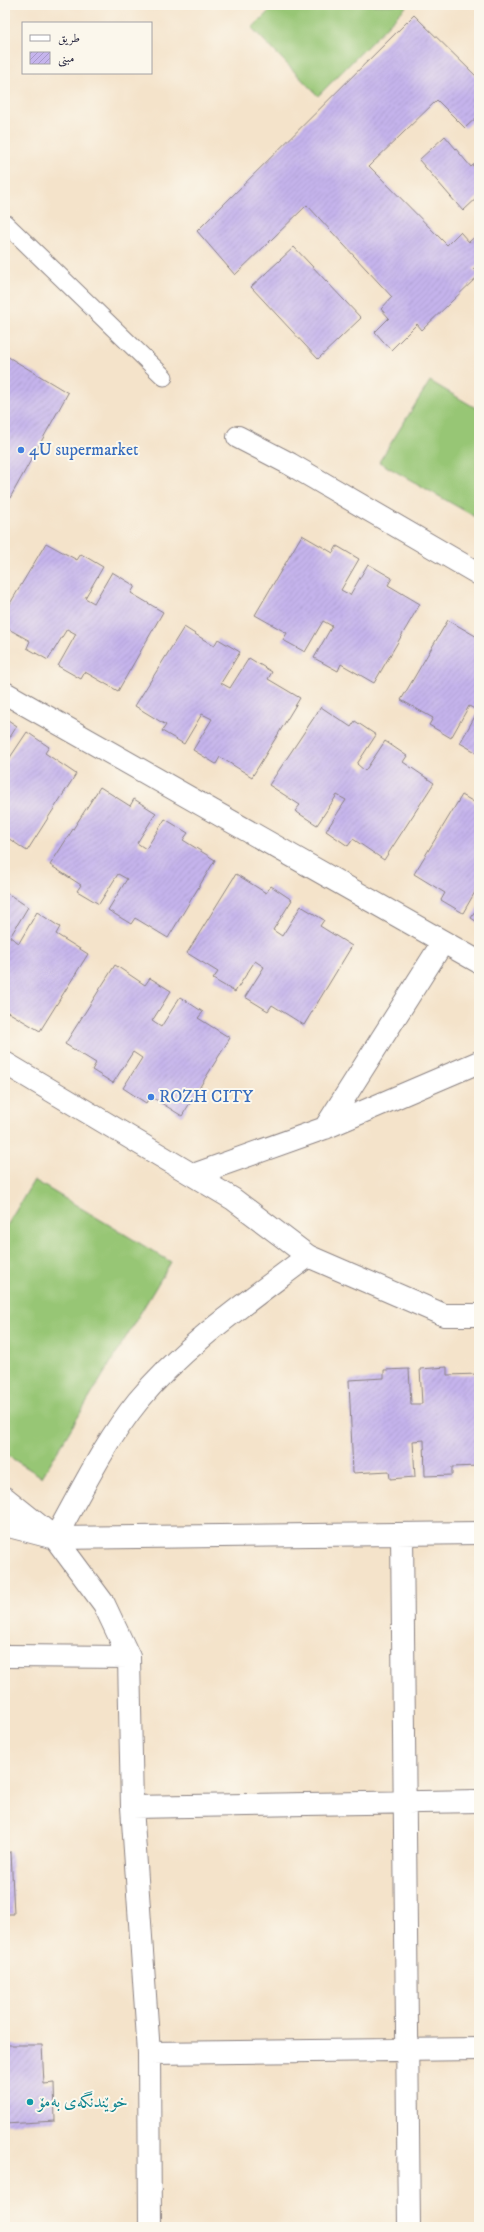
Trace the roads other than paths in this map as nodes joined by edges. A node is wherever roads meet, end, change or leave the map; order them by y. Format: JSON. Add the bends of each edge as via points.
{"nodes":[{"id":1,"x":5,"y":223,"type":"edge"},
{"id":2,"x":164,"y":377,"type":"dead end"},
{"id":3,"x":238,"y":437,"type":"dead end"},
{"id":4,"x":479,"y":574,"type":"edge"},
{"id":5,"x":5,"y":693,"type":"edge"},
{"id":6,"x":443,"y":942,"type":"junction"},
{"id":7,"x":479,"y":962,"type":"edge"},
{"id":8,"x":479,"y":1062,"type":"edge"},
{"id":9,"x":9,"y":1070,"type":"edge"},
{"id":10,"x":325,"y":1128,"type":"junction"},
{"id":11,"x":193,"y":1175,"type":"junction"},
{"id":12,"x":308,"y":1256,"type":"junction"},
{"id":13,"x":479,"y":1315,"type":"edge"},
{"id":14,"x":5,"y":1498,"type":"edge"},
{"id":15,"x":5,"y":1526,"type":"edge"},
{"id":16,"x":479,"y":1533,"type":"edge"},
{"id":17,"x":402,"y":1534,"type":"junction"},
{"id":18,"x":54,"y":1538,"type":"junction"},
{"id":19,"x":5,"y":1656,"type":"edge"},
{"id":20,"x":129,"y":1657,"type":"junction"},
{"id":21,"x":479,"y":1801,"type":"edge"},
{"id":22,"x":405,"y":1802,"type":"junction"},
{"id":23,"x":132,"y":1807,"type":"junction"},
{"id":24,"x":479,"y":2049,"type":"edge"},
{"id":25,"x":408,"y":2050,"type":"junction"},
{"id":26,"x":149,"y":2053,"type":"junction"},
{"id":27,"x":150,"y":2227,"type":"edge"},
{"id":28,"x":409,"y":2227,"type":"edge"}],
"edges":[{"from":1,"to":2,"type":"lane"},
{"from":3,"to":4,"type":"street","via":[[290,464]]},
{"from":5,"to":6,"type":"street"},
{"from":6,"to":7,"type":"street"},
{"from":6,"to":10,"type":"street"},
{"from":8,"to":10,"type":"street"},
{"from":9,"to":11,"type":"street"},
{"from":10,"to":11,"type":"street"},
{"from":11,"to":12,"type":"street","via":[[233,1199]]},
{"from":12,"to":13,"type":"street","via":[[444,1315]]},
{"from":12,"to":18,"type":"street","via":[[221,1322],[162,1374],[120,1425]]},
{"from":14,"to":18,"type":"street"},
{"from":15,"to":18,"type":"street"},
{"from":16,"to":17,"type":"street"},
{"from":17,"to":18,"type":"street"},
{"from":17,"to":22,"type":"street"},
{"from":18,"to":20,"type":"street","via":[[104,1604]]},
{"from":19,"to":20,"type":"street"},
{"from":20,"to":23,"type":"street"},
{"from":21,"to":22,"type":"street"},
{"from":22,"to":23,"type":"street"},
{"from":22,"to":25,"type":"street"},
{"from":23,"to":26,"type":"street"},
{"from":24,"to":25,"type":"street"},
{"from":25,"to":26,"type":"street"},
{"from":25,"to":28,"type":"street"},
{"from":26,"to":27,"type":"street"}]}
